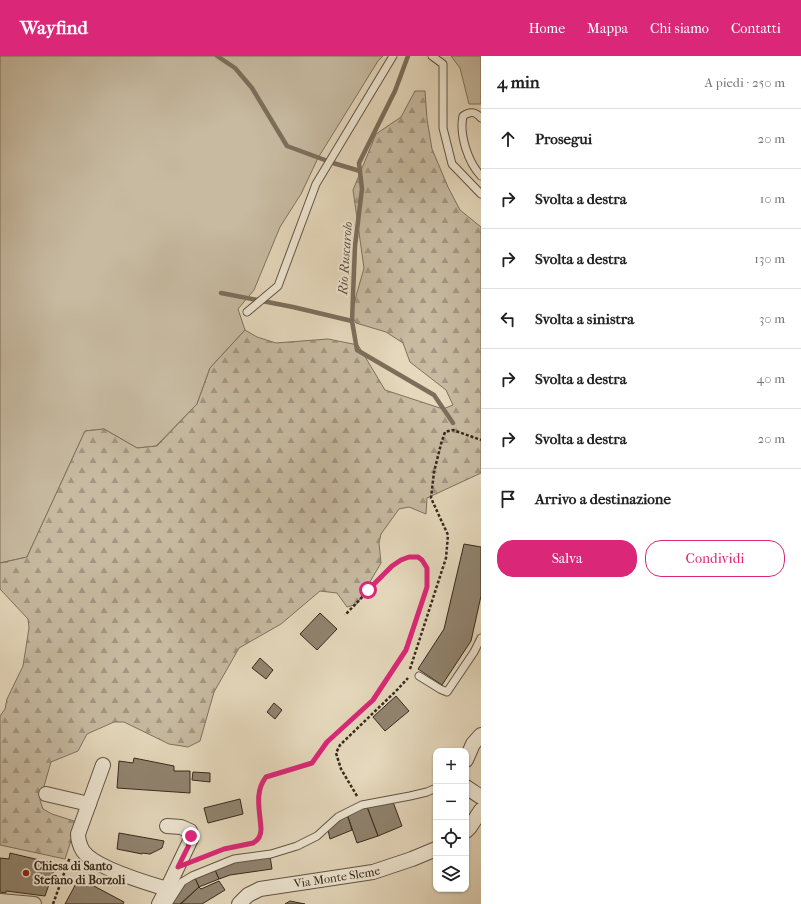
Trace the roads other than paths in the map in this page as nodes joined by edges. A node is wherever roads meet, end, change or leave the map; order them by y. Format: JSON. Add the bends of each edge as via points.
{"nodes":[{"id":1,"x":393,"y":56,"type":"edge"},
{"id":2,"x":432,"y":56,"type":"edge"},
{"id":3,"x":481,"y":118,"type":"edge"},
{"id":4,"x":481,"y":176,"type":"edge"},
{"id":5,"x":481,"y":194,"type":"edge"},
{"id":6,"x":247,"y":312,"type":"dead end"},
{"id":7,"x":481,"y":638,"type":"edge"},
{"id":8,"x":419,"y":676,"type":"dead end"},
{"id":9,"x":481,"y":735,"type":"edge"},
{"id":10,"x":469,"y":753,"type":"edge"},
{"id":11,"x":103,"y":765,"type":"dead end"},
{"id":12,"x":433,"y":789,"type":"edge"},
{"id":13,"x":469,"y":789,"type":"edge"},
{"id":14,"x":46,"y":794,"type":"dead end"},
{"id":15,"x":481,"y":797,"type":"edge"},
{"id":16,"x":89,"y":804,"type":"junction"},
{"id":17,"x":481,"y":810,"type":"edge"},
{"id":18,"x":166,"y":826,"type":"dead end"},
{"id":19,"x":469,"y":828,"type":"edge"},
{"id":20,"x":433,"y":850,"type":"edge"},
{"id":21,"x":167,"y":889,"type":"junction"},
{"id":22,"x":0,"y":901,"type":"edge"},
{"id":23,"x":34,"y":904,"type":"edge"},
{"id":24,"x":159,"y":904,"type":"edge"},
{"id":25,"x":168,"y":904,"type":"edge"},
{"id":26,"x":238,"y":904,"type":"edge"}],
"edges":[{"from":1,"to":6,"type":"lane","via":[[316,184],[278,286]]},
{"from":2,"to":5,"type":"lane","via":[[443,64],[443,128],[452,164]]},
{"from":3,"to":4,"type":"lane","via":[[475,112],[468,112],[463,116],[461,124],[469,158]]},
{"from":7,"to":8,"type":"lane","via":[[447,692]]},
{"from":9,"to":10,"type":"street"},
{"from":11,"to":16,"type":"street"},
{"from":12,"to":25,"type":"lane","via":[[362,805],[338,817],[317,836],[297,846],[271,854],[234,858],[192,876],[182,882]]},
{"from":13,"to":15,"type":"street"},
{"from":14,"to":16,"type":"street"},
{"from":16,"to":21,"type":"street","via":[[78,840],[90,858],[126,875]]},
{"from":17,"to":19,"type":"street"},
{"from":18,"to":21,"type":"street","via":[[181,827],[190,831],[191,839]]},
{"from":20,"to":26,"type":"street","name":"Via Monte Sleme","via":[[373,872],[260,888]]},
{"from":21,"to":24,"type":"street"},
{"from":22,"to":23,"type":"street"}]}
